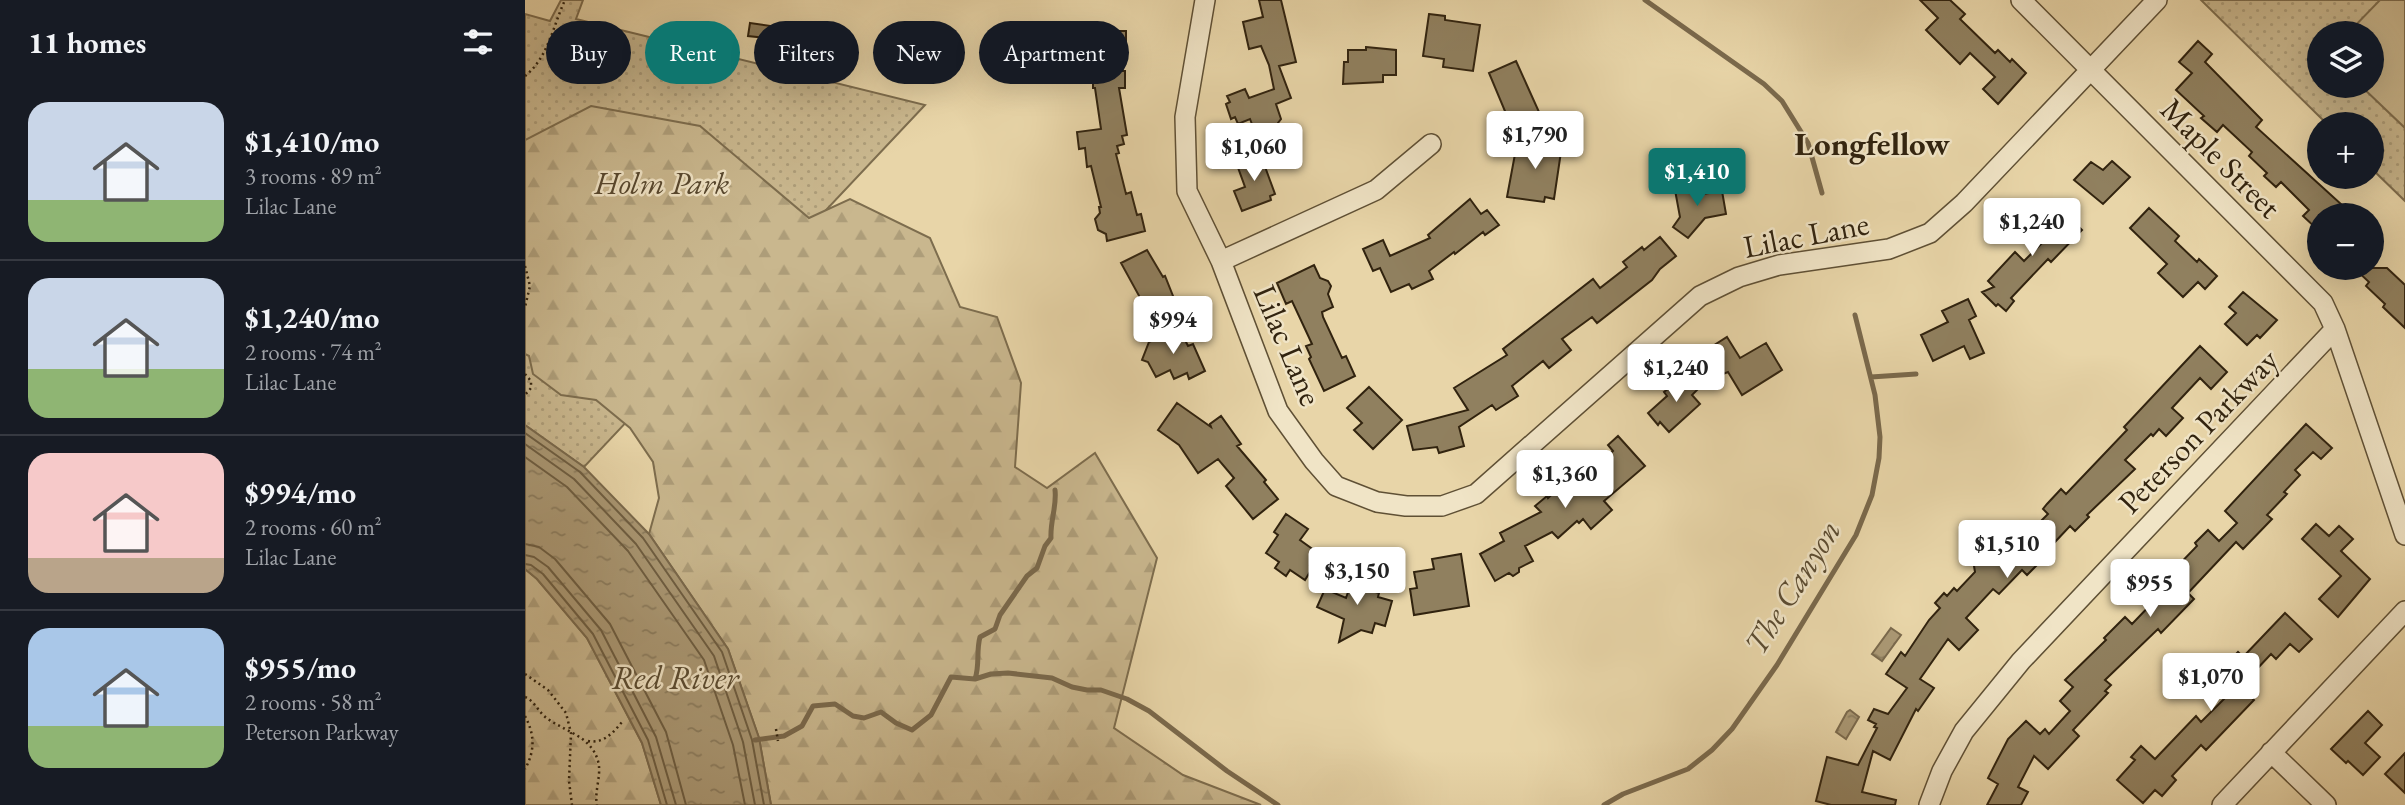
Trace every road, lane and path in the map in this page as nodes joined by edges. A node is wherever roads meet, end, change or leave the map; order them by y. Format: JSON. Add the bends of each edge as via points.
{"nodes":[{"id":1,"x":565,"y":0,"type":"edge"},
{"id":2,"x":1205,"y":0,"type":"edge"},
{"id":3,"x":2021,"y":0,"type":"edge"},
{"id":4,"x":2157,"y":0,"type":"edge"},
{"id":5,"x":2092,"y":69,"type":"junction"},
{"id":6,"x":525,"y":76,"type":"edge"},
{"id":7,"x":1431,"y":144,"type":"dead end"},
{"id":8,"x":1221,"y":261,"type":"junction"},
{"id":9,"x":525,"y":266,"type":"edge"},
{"id":10,"x":527,"y":285,"type":"edge"},
{"id":11,"x":525,"y":307,"type":"edge"},
{"id":12,"x":2335,"y":329,"type":"junction"},
{"id":13,"x":525,"y":374,"type":"edge"},
{"id":14,"x":525,"y":395,"type":"edge"},
{"id":15,"x":2405,"y":534,"type":"edge"},
{"id":16,"x":2405,"y":611,"type":"edge"},
{"id":17,"x":525,"y":674,"type":"edge"},
{"id":18,"x":525,"y":697,"type":"edge"},
{"id":19,"x":525,"y":716,"type":"edge"},
{"id":20,"x":622,"y":722,"type":"dead end"},
{"id":21,"x":776,"y":729,"type":"dead end"},
{"id":22,"x":571,"y":733,"type":"junction"},
{"id":23,"x":585,"y":740,"type":"junction"},
{"id":24,"x":778,"y":741,"type":"dead end"},
{"id":25,"x":2271,"y":752,"type":"junction"},
{"id":26,"x":525,"y":769,"type":"edge"},
{"id":27,"x":572,"y":805,"type":"edge"},
{"id":28,"x":597,"y":805,"type":"edge"},
{"id":29,"x":1929,"y":805,"type":"edge"},
{"id":30,"x":2222,"y":805,"type":"edge"},
{"id":31,"x":2326,"y":805,"type":"edge"}],
"edges":[{"from":1,"to":6,"type":"path","via":[[546,48]]},
{"from":2,"to":8,"type":"street","name":"Lilac Lane","via":[[1185,117],[1187,191]]},
{"from":3,"to":5,"type":"street","name":"Maple Street"},
{"from":4,"to":5,"type":"street","name":"Lilac Lane"},
{"from":5,"to":8,"type":"street","name":"Lilac Lane","via":[[1930,233],[1889,249],[1779,265],[1700,296],[1476,494],[1442,506],[1377,502],[1336,486],[1279,411]]},
{"from":5,"to":12,"type":"street","name":"Maple Street","via":[[2323,303]]},
{"from":7,"to":8,"type":"street","name":"Lilac Lane","via":[[1375,190]]},
{"from":9,"to":10,"type":"path"},
{"from":10,"to":11,"type":"path"},
{"from":12,"to":15,"type":"street","name":"Maple Street"},
{"from":12,"to":29,"type":"street","name":"Peterson Parkway","via":[[2021,661],[1963,731]]},
{"from":13,"to":14,"type":"path","via":[[531,388]]},
{"from":16,"to":25,"type":"street"},
{"from":17,"to":22,"type":"path","via":[[548,690],[566,713]]},
{"from":18,"to":22,"type":"path"},
{"from":19,"to":26,"type":"path","via":[[534,736]]},
{"from":20,"to":23,"type":"path","via":[[608,737]]},
{"from":21,"to":24,"type":"path"},
{"from":22,"to":23,"type":"path"},
{"from":22,"to":27,"type":"path"},
{"from":23,"to":28,"type":"path","via":[[599,761]]},
{"from":25,"to":30,"type":"street"},
{"from":25,"to":31,"type":"street"}]}
